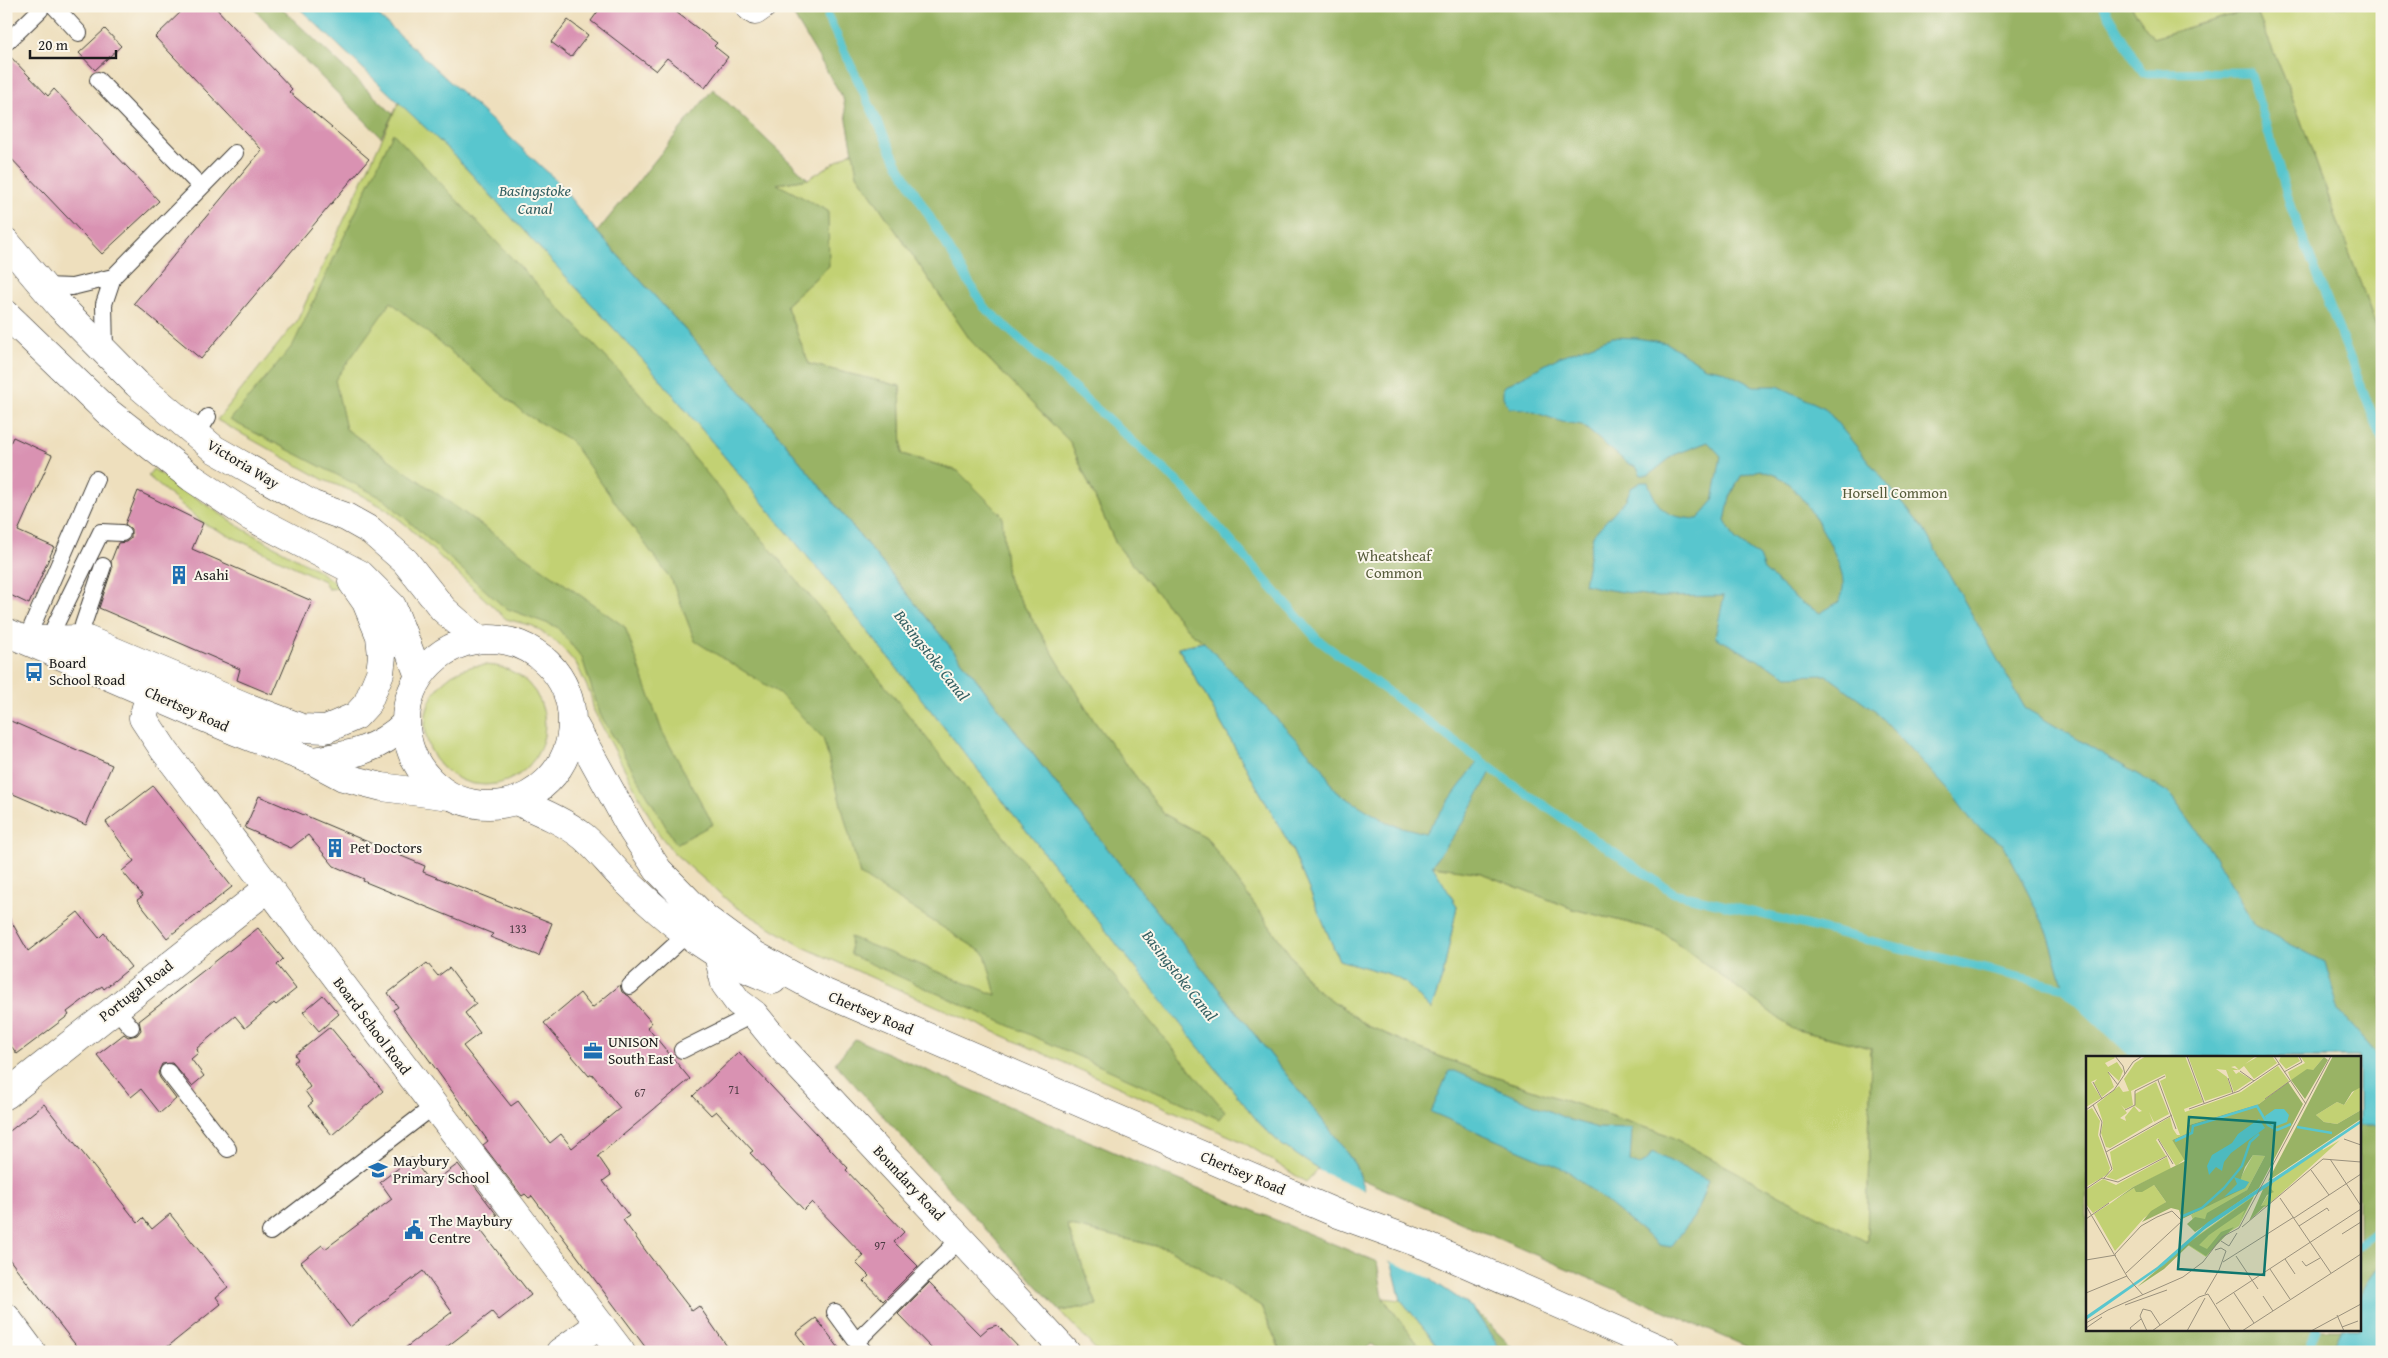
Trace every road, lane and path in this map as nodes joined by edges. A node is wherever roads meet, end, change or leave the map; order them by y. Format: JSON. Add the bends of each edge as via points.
{"nodes":[{"id":1,"x":44,"y":7,"type":"edge"},
{"id":2,"x":79,"y":33,"type":"dead end"},
{"id":3,"x":8,"y":41,"type":"dead end"},
{"id":4,"x":98,"y":80,"type":"dead end"},
{"id":5,"x":235,"y":152,"type":"dead end"},
{"id":6,"x":201,"y":187,"type":"junction"},
{"id":7,"x":6,"y":242,"type":"edge"},
{"id":8,"x":113,"y":277,"type":"junction"},
{"id":9,"x":44,"y":286,"type":"junction"},
{"id":10,"x":6,"y":314,"type":"edge"},
{"id":11,"x":105,"y":352,"type":"junction"},
{"id":12,"x":96,"y":479,"type":"dead end"},
{"id":13,"x":122,"y":533,"type":"dead end"},
{"id":14,"x":339,"y":564,"type":"junction"},
{"id":15,"x":103,"y":566,"type":"dead end"},
{"id":16,"x":27,"y":637,"type":"edge"},
{"id":17,"x":85,"y":639,"type":"junction"},
{"id":18,"x":477,"y":639,"type":"junction"},
{"id":19,"x":419,"y":676,"type":"junction"},
{"id":20,"x":150,"y":693,"type":"junction"},
{"id":21,"x":573,"y":723,"type":"junction"},
{"id":22,"x":405,"y":724,"type":"junction"},
{"id":23,"x":313,"y":761,"type":"junction"},
{"id":24,"x":448,"y":796,"type":"junction"},
{"id":25,"x":516,"y":801,"type":"junction"},
{"id":26,"x":267,"y":889,"type":"junction"},
{"id":27,"x":686,"y":935,"type":"junction"},
{"id":28,"x":718,"y":955,"type":"junction"},
{"id":29,"x":753,"y":963,"type":"junction"},
{"id":30,"x":630,"y":986,"type":"dead end"},
{"id":31,"x":754,"y":1014,"type":"junction"},
{"id":32,"x":682,"y":1050,"type":"dead end"},
{"id":33,"x":168,"y":1072,"type":"dead end"},
{"id":34,"x":6,"y":1095,"type":"edge"},
{"id":35,"x":434,"y":1106,"type":"junction"},
{"id":36,"x":228,"y":1149,"type":"dead end"},
{"id":37,"x":270,"y":1232,"type":"dead end"},
{"id":38,"x":961,"y":1238,"type":"junction"},
{"id":39,"x":835,"y":1312,"type":"dead end"},
{"id":40,"x":6,"y":1317,"type":"edge"},
{"id":41,"x":600,"y":1324,"type":"junction"},
{"id":42,"x":861,"y":1346,"type":"edge"},
{"id":43,"x":32,"y":1352,"type":"edge"},
{"id":44,"x":560,"y":1352,"type":"edge"},
{"id":45,"x":621,"y":1352,"type":"edge"},
{"id":46,"x":1066,"y":1352,"type":"edge"},
{"id":47,"x":1667,"y":1352,"type":"edge"}],
"edges":[{"from":1,"to":2,"type":"lane"},
{"from":1,"to":3,"type":"lane"},
{"from":4,"to":6,"type":"lane"},
{"from":5,"to":6,"type":"lane"},
{"from":6,"to":8,"type":"lane"},
{"from":7,"to":9,"type":"main road","name":"Victoria Way"},
{"from":8,"to":9,"type":"lane","via":[[72,286]]},
{"from":8,"to":11,"type":"lane","via":[[104,304]]},
{"from":9,"to":11,"type":"main road","name":"Victoria Way"},
{"from":10,"to":14,"type":"main road","via":[[109,413],[192,478],[249,516]]},
{"from":11,"to":18,"type":"main road","name":"Victoria Way","via":[[137,384],[203,425],[214,449],[313,505],[346,517],[371,531],[405,561],[443,608]]},
{"from":12,"to":16,"type":"lane"},
{"from":13,"to":16,"type":"lane","via":[[101,532]]},
{"from":14,"to":17,"type":"main road","via":[[374,618],[382,656],[380,673],[367,704],[356,716],[331,728],[302,728]]},
{"from":14,"to":19,"type":"main road","via":[[360,574],[392,606]]},
{"from":15,"to":17,"type":"lane","via":[[83,625]]},
{"from":16,"to":17,"type":"main road"},
{"from":16,"to":20,"type":"main road","name":"Chertsey Road"},
{"from":18,"to":19,"type":"main road","via":[[441,654]]},
{"from":18,"to":21,"type":"main road","via":[[501,639],[544,659],[559,677],[570,699]]},
{"from":19,"to":22,"type":"main road","via":[[408,699]]},
{"from":20,"to":23,"type":"main road","name":"Chertsey Road"},
{"from":20,"to":26,"type":"main road","name":"Board School Road","via":[[144,718]]},
{"from":21,"to":25,"type":"main road","via":[[570,746],[560,768],[544,786]]},
{"from":21,"to":29,"type":"main road","name":"Chertsey Road","via":[[658,870]]},
{"from":22,"to":23,"type":"main road","via":[[391,738],[372,748]]},
{"from":22,"to":24,"type":"main road","via":[[408,746],[417,766]]},
{"from":23,"to":24,"type":"main road","name":"Chertsey Road","via":[[343,777],[382,787]]},
{"from":24,"to":25,"type":"main road","via":[[475,806],[502,806]]},
{"from":25,"to":27,"type":"main road","name":"Chertsey Road","via":[[551,816],[585,838]]},
{"from":26,"to":34,"type":"main road","name":"Portugal Road","via":[[123,1017]]},
{"from":26,"to":35,"type":"main road","name":"Board School Road"},
{"from":27,"to":28,"type":"main road","name":"Chertsey Road"},
{"from":27,"to":30,"type":"lane"},
{"from":28,"to":29,"type":"main road","name":"Chertsey Road"},
{"from":28,"to":31,"type":"main road","name":"Boundary Road","via":[[725,984],[738,1002]]},
{"from":29,"to":31,"type":"main road","via":[[750,989]]},
{"from":29,"to":47,"type":"main road","name":"Chertsey Road","via":[[1336,1213],[1424,1245]]},
{"from":31,"to":32,"type":"lane"},
{"from":31,"to":38,"type":"main road","name":"Boundary Road"},
{"from":33,"to":36,"type":"lane"},
{"from":35,"to":37,"type":"lane"},
{"from":35,"to":41,"type":"main road","name":"Board School Road"},
{"from":38,"to":42,"type":"lane"},
{"from":38,"to":46,"type":"main road","name":"Boundary Road"},
{"from":39,"to":42,"type":"lane"},
{"from":40,"to":43,"type":"main road"},
{"from":41,"to":44,"type":"main road"},
{"from":41,"to":45,"type":"main road","name":"Board School Road"}]}
